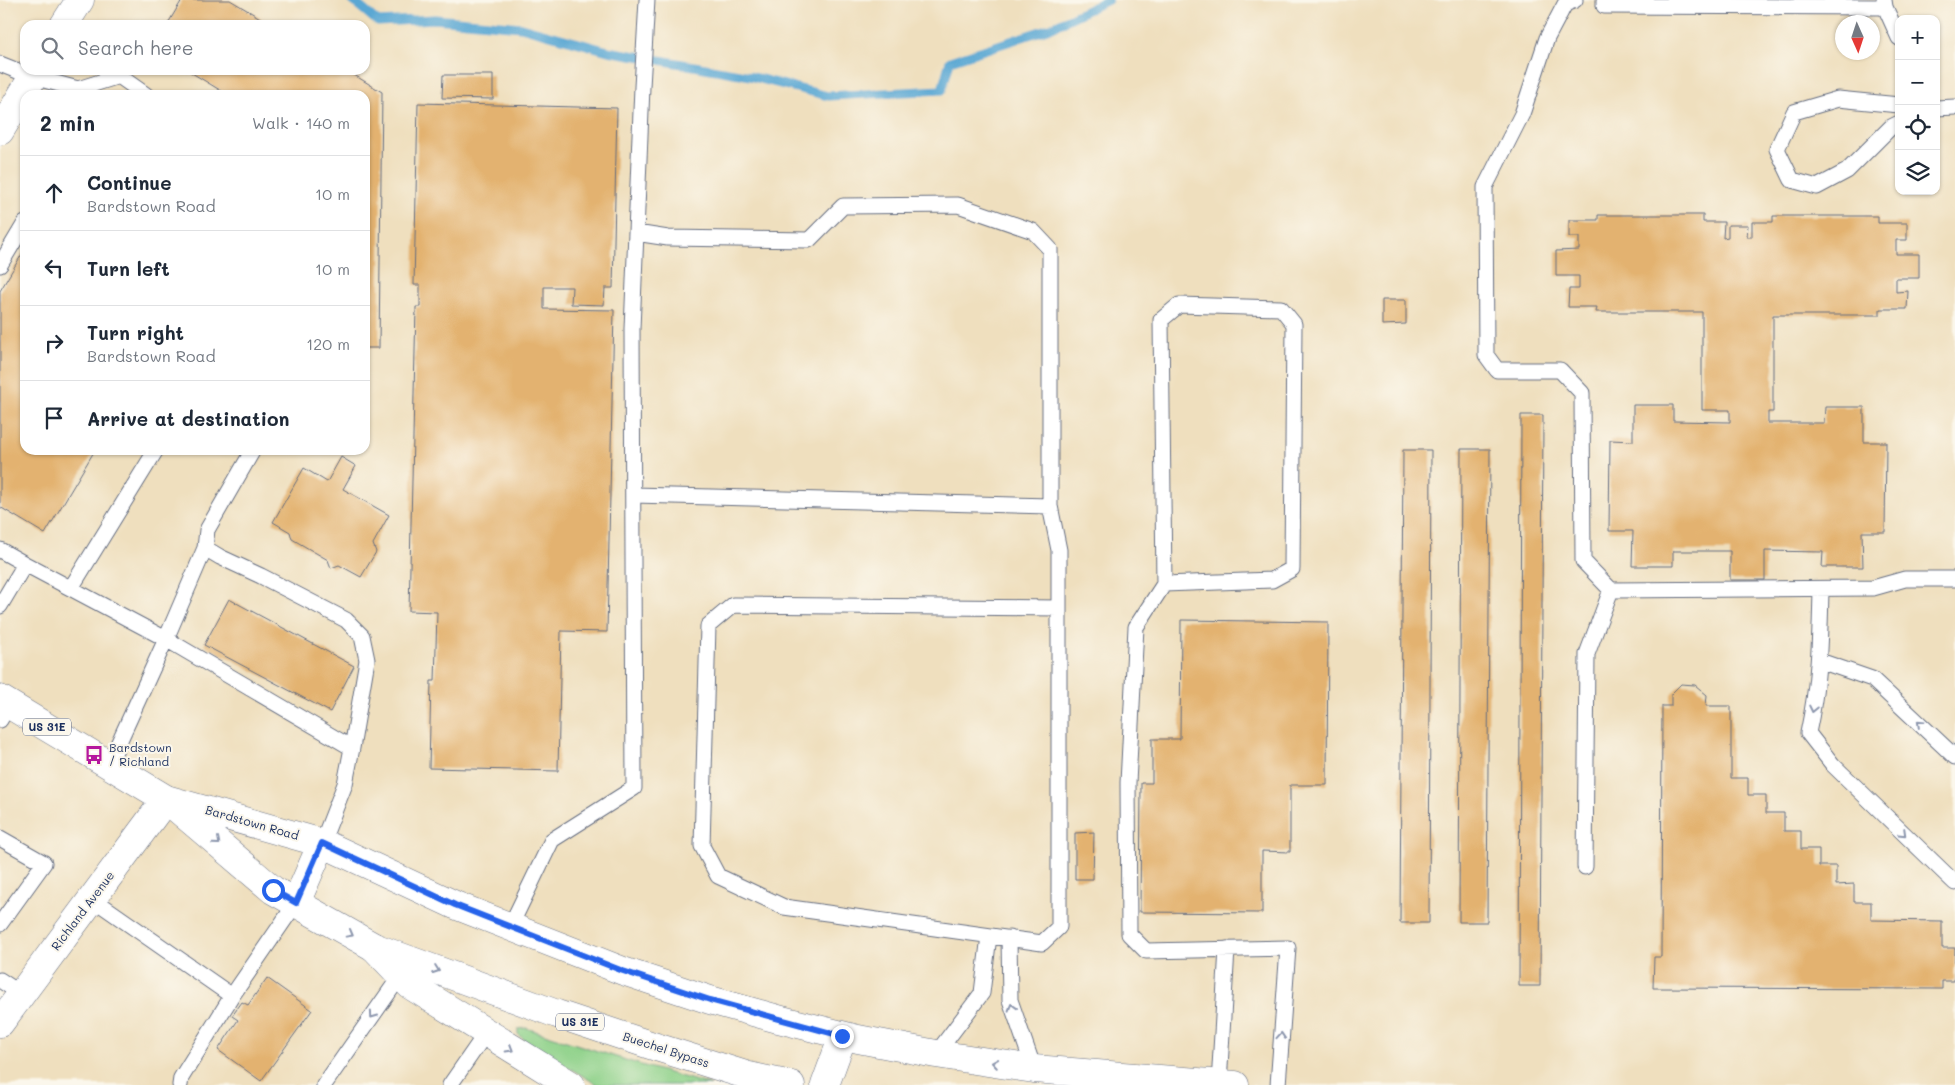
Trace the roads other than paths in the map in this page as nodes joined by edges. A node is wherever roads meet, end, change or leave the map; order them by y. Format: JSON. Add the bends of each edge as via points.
{"nodes":[{"id":1,"x":80,"y":0,"type":"edge"},
{"id":2,"x":647,"y":0,"type":"edge"},
{"id":3,"x":1575,"y":0,"type":"edge"},
{"id":4,"x":1604,"y":0,"type":"edge"},
{"id":5,"x":1884,"y":3,"type":"edge"},
{"id":6,"x":67,"y":20,"type":"edge"},
{"id":7,"x":1895,"y":29,"type":"edge"},
{"id":8,"x":0,"y":64,"type":"edge"},
{"id":9,"x":20,"y":70,"type":"edge"},
{"id":10,"x":34,"y":75,"type":"edge"},
{"id":11,"x":37,"y":75,"type":"edge"},
{"id":12,"x":25,"y":90,"type":"edge"},
{"id":13,"x":73,"y":90,"type":"edge"},
{"id":14,"x":83,"y":90,"type":"edge"},
{"id":15,"x":139,"y":90,"type":"edge"},
{"id":16,"x":20,"y":98,"type":"edge"},
{"id":17,"x":1895,"y":105,"type":"edge"},
{"id":18,"x":1955,"y":107,"type":"edge"},
{"id":19,"x":1940,"y":108,"type":"edge"},
{"id":20,"x":1895,"y":125,"type":"edge"},
{"id":21,"x":0,"y":131,"type":"edge"},
{"id":22,"x":20,"y":231,"type":"edge"},
{"id":23,"x":636,"y":233,"type":"junction"},
{"id":24,"x":0,"y":265,"type":"edge"},
{"id":25,"x":153,"y":455,"type":"edge"},
{"id":26,"x":250,"y":455,"type":"edge"},
{"id":27,"x":633,"y":495,"type":"junction"},
{"id":28,"x":1050,"y":506,"type":"junction"},
{"id":29,"x":205,"y":548,"type":"junction"},
{"id":30,"x":0,"y":550,"type":"edge"},
{"id":31,"x":25,"y":564,"type":"junction"},
{"id":32,"x":1955,"y":579,"type":"edge"},
{"id":33,"x":1164,"y":584,"type":"junction"},
{"id":34,"x":71,"y":588,"type":"junction"},
{"id":35,"x":1822,"y":589,"type":"junction"},
{"id":36,"x":1610,"y":590,"type":"junction"},
{"id":37,"x":0,"y":606,"type":"edge"},
{"id":38,"x":1059,"y":608,"type":"junction"},
{"id":39,"x":166,"y":639,"type":"junction"},
{"id":40,"x":1820,"y":661,"type":"junction"},
{"id":41,"x":3,"y":708,"type":"edge"},
{"id":42,"x":352,"y":748,"type":"junction"},
{"id":43,"x":1955,"y":757,"type":"edge"},
{"id":44,"x":109,"y":764,"type":"junction"},
{"id":45,"x":166,"y":799,"type":"junction"},
{"id":46,"x":0,"y":838,"type":"edge"},
{"id":47,"x":322,"y":843,"type":"junction"},
{"id":48,"x":1585,"y":867,"type":"dead end"},
{"id":49,"x":1955,"y":883,"type":"edge"},
{"id":50,"x":93,"y":899,"type":"junction"},
{"id":51,"x":296,"y":903,"type":"junction"},
{"id":52,"x":0,"y":924,"type":"edge"},
{"id":53,"x":510,"y":927,"type":"junction"},
{"id":54,"x":989,"y":936,"type":"junction"},
{"id":55,"x":1009,"y":938,"type":"junction"},
{"id":56,"x":374,"y":947,"type":"junction"},
{"id":57,"x":1227,"y":950,"type":"junction"},
{"id":58,"x":401,"y":975,"type":"junction"},
{"id":59,"x":10,"y":987,"type":"edge"},
{"id":60,"x":232,"y":996,"type":"junction"},
{"id":61,"x":0,"y":1023,"type":"edge"},
{"id":62,"x":486,"y":1034,"type":"junction"},
{"id":63,"x":842,"y":1036,"type":"junction"},
{"id":64,"x":936,"y":1054,"type":"junction"},
{"id":65,"x":1048,"y":1075,"type":"edge"},
{"id":66,"x":180,"y":1085,"type":"edge"},
{"id":67,"x":324,"y":1085,"type":"edge"},
{"id":68,"x":450,"y":1085,"type":"edge"},
{"id":69,"x":571,"y":1085,"type":"edge"},
{"id":70,"x":791,"y":1085,"type":"edge"},
{"id":71,"x":825,"y":1085,"type":"edge"},
{"id":72,"x":1227,"y":1085,"type":"edge"},
{"id":73,"x":1278,"y":1085,"type":"edge"}],
"edges":[{"from":1,"to":6,"type":"main road"},
{"from":2,"to":23,"type":"lane"},
{"from":3,"to":36,"type":"lane","via":[[1565,4],[1547,38],[1522,114],[1484,187],[1486,355],[1497,370],[1560,370],[1582,393],[1583,561]]},
{"from":4,"to":5,"type":"lane","via":[[1604,6]]},
{"from":5,"to":7,"type":"lane"},
{"from":8,"to":9,"type":"lane"},
{"from":10,"to":12,"type":"main road"},
{"from":11,"to":13,"type":"lane"},
{"from":14,"to":15,"type":"lane","via":[[118,76]]},
{"from":16,"to":21,"type":"main road"},
{"from":17,"to":20,"type":"lane","via":[[1838,99],[1794,112],[1777,149],[1792,180],[1817,187],[1847,171]]},
{"from":18,"to":19,"type":"lane"},
{"from":22,"to":24,"type":"lane"},
{"from":23,"to":27,"type":"lane","via":[[632,329]]},
{"from":23,"to":28,"type":"lane","via":[[668,238],[809,240],[843,206],[958,205],[1032,231],[1050,249]]},
{"from":25,"to":34,"type":"lane"},
{"from":26,"to":29,"type":"lane","via":[[207,530]]},
{"from":27,"to":28,"type":"lane"},
{"from":27,"to":53,"type":"lane","via":[[634,788],[552,840]]},
{"from":28,"to":38,"type":"lane","via":[[1059,550]]},
{"from":29,"to":39,"type":"lane"},
{"from":29,"to":42,"type":"lane","via":[[346,620],[362,636],[367,660]]},
{"from":30,"to":31,"type":"lane"},
{"from":31,"to":34,"type":"lane"},
{"from":31,"to":37,"type":"lane"},
{"from":32,"to":35,"type":"lane","via":[[1905,579],[1874,588]]},
{"from":33,"to":33,"type":"lane","via":[[1161,320],[1179,305],[1281,308],[1294,324],[1292,569],[1272,580]]},
{"from":33,"to":57,"type":"lane","via":[[1136,627],[1128,783],[1129,934],[1146,951]]},
{"from":34,"to":39,"type":"lane"},
{"from":35,"to":36,"type":"lane"},
{"from":35,"to":40,"type":"lane"},
{"from":36,"to":48,"type":"lane","via":[[1587,654]]},
{"from":38,"to":54,"type":"lane","via":[[734,605],[708,626],[702,846],[718,876],[784,907]]},
{"from":38,"to":55,"type":"lane","via":[[1059,927],[1042,943]]},
{"from":39,"to":42,"type":"lane"},
{"from":39,"to":44,"type":"lane"},
{"from":43,"to":40,"type":"lane","one_way":true,"via":[[1872,679]]},
{"from":40,"to":49,"type":"lane","one_way":true,"via":[[1808,733],[1834,764]]},
{"from":41,"to":44,"type":"main road","name":"Bardstown Road","number":"US 31E"},
{"from":42,"to":47,"type":"lane","via":[[345,784]]},
{"from":44,"to":45,"type":"main road","name":"Bardstown Road","number":"US 31E"},
{"from":45,"to":47,"type":"main road","name":"Bardstown Road","number":"US 31E"},
{"from":45,"to":50,"type":"main road","name":"Richland Avenue"},
{"from":45,"to":51,"type":"main road","name":"Bardstown Road","number":"US 31E","one_way":true,"via":[[273,890]]},
{"from":46,"to":52,"type":"lane","via":[[44,863]]},
{"from":47,"to":51,"type":"main road"},
{"from":47,"to":53,"type":"main road","name":"Bardstown Road","number":"US 31E"},
{"from":50,"to":59,"type":"main road","name":"Richland Avenue"},
{"from":50,"to":60,"type":"lane"},
{"from":51,"to":56,"type":"main road","name":"Bardstown Road","number":"US 31E","one_way":true},
{"from":51,"to":60,"type":"lane"},
{"from":53,"to":63,"type":"main road","name":"Bardstown Road","number":"US 31E","via":[[623,971],[710,1000]]},
{"from":54,"to":55,"type":"lane"},
{"from":54,"to":64,"type":"lane","via":[[982,993]]},
{"from":65,"to":55,"type":"lane","one_way":true,"via":[[1010,1000]]},
{"from":56,"to":58,"type":"main road","name":"Bardstown Road"},
{"from":56,"to":70,"type":"main road","name":"Buechel Bypass","number":"US 31E","one_way":true,"via":[[650,1045],[748,1076]]},
{"from":57,"to":72,"type":"lane"},
{"from":73,"to":57,"type":"lane","one_way":true,"via":[[1288,948]]},
{"from":58,"to":62,"type":"main road","name":"Bardstown Road","via":[[410,985]]},
{"from":58,"to":67,"type":"lane","one_way":true},
{"from":59,"to":61,"type":"main road","name":"Richland Avenue"},
{"from":60,"to":66,"type":"lane","via":[[181,1078]]},
{"from":62,"to":68,"type":"lane"},
{"from":62,"to":69,"type":"main road","name":"Bardstown Road","one_way":true},
{"from":63,"to":64,"type":"main road","number":"US 31E"},
{"from":63,"to":71,"type":"main road"},
{"from":65,"to":64,"type":"main road","number":"US 31E","one_way":true},
{"from":65,"to":72,"type":"main road","number":"US 31E"}]}
